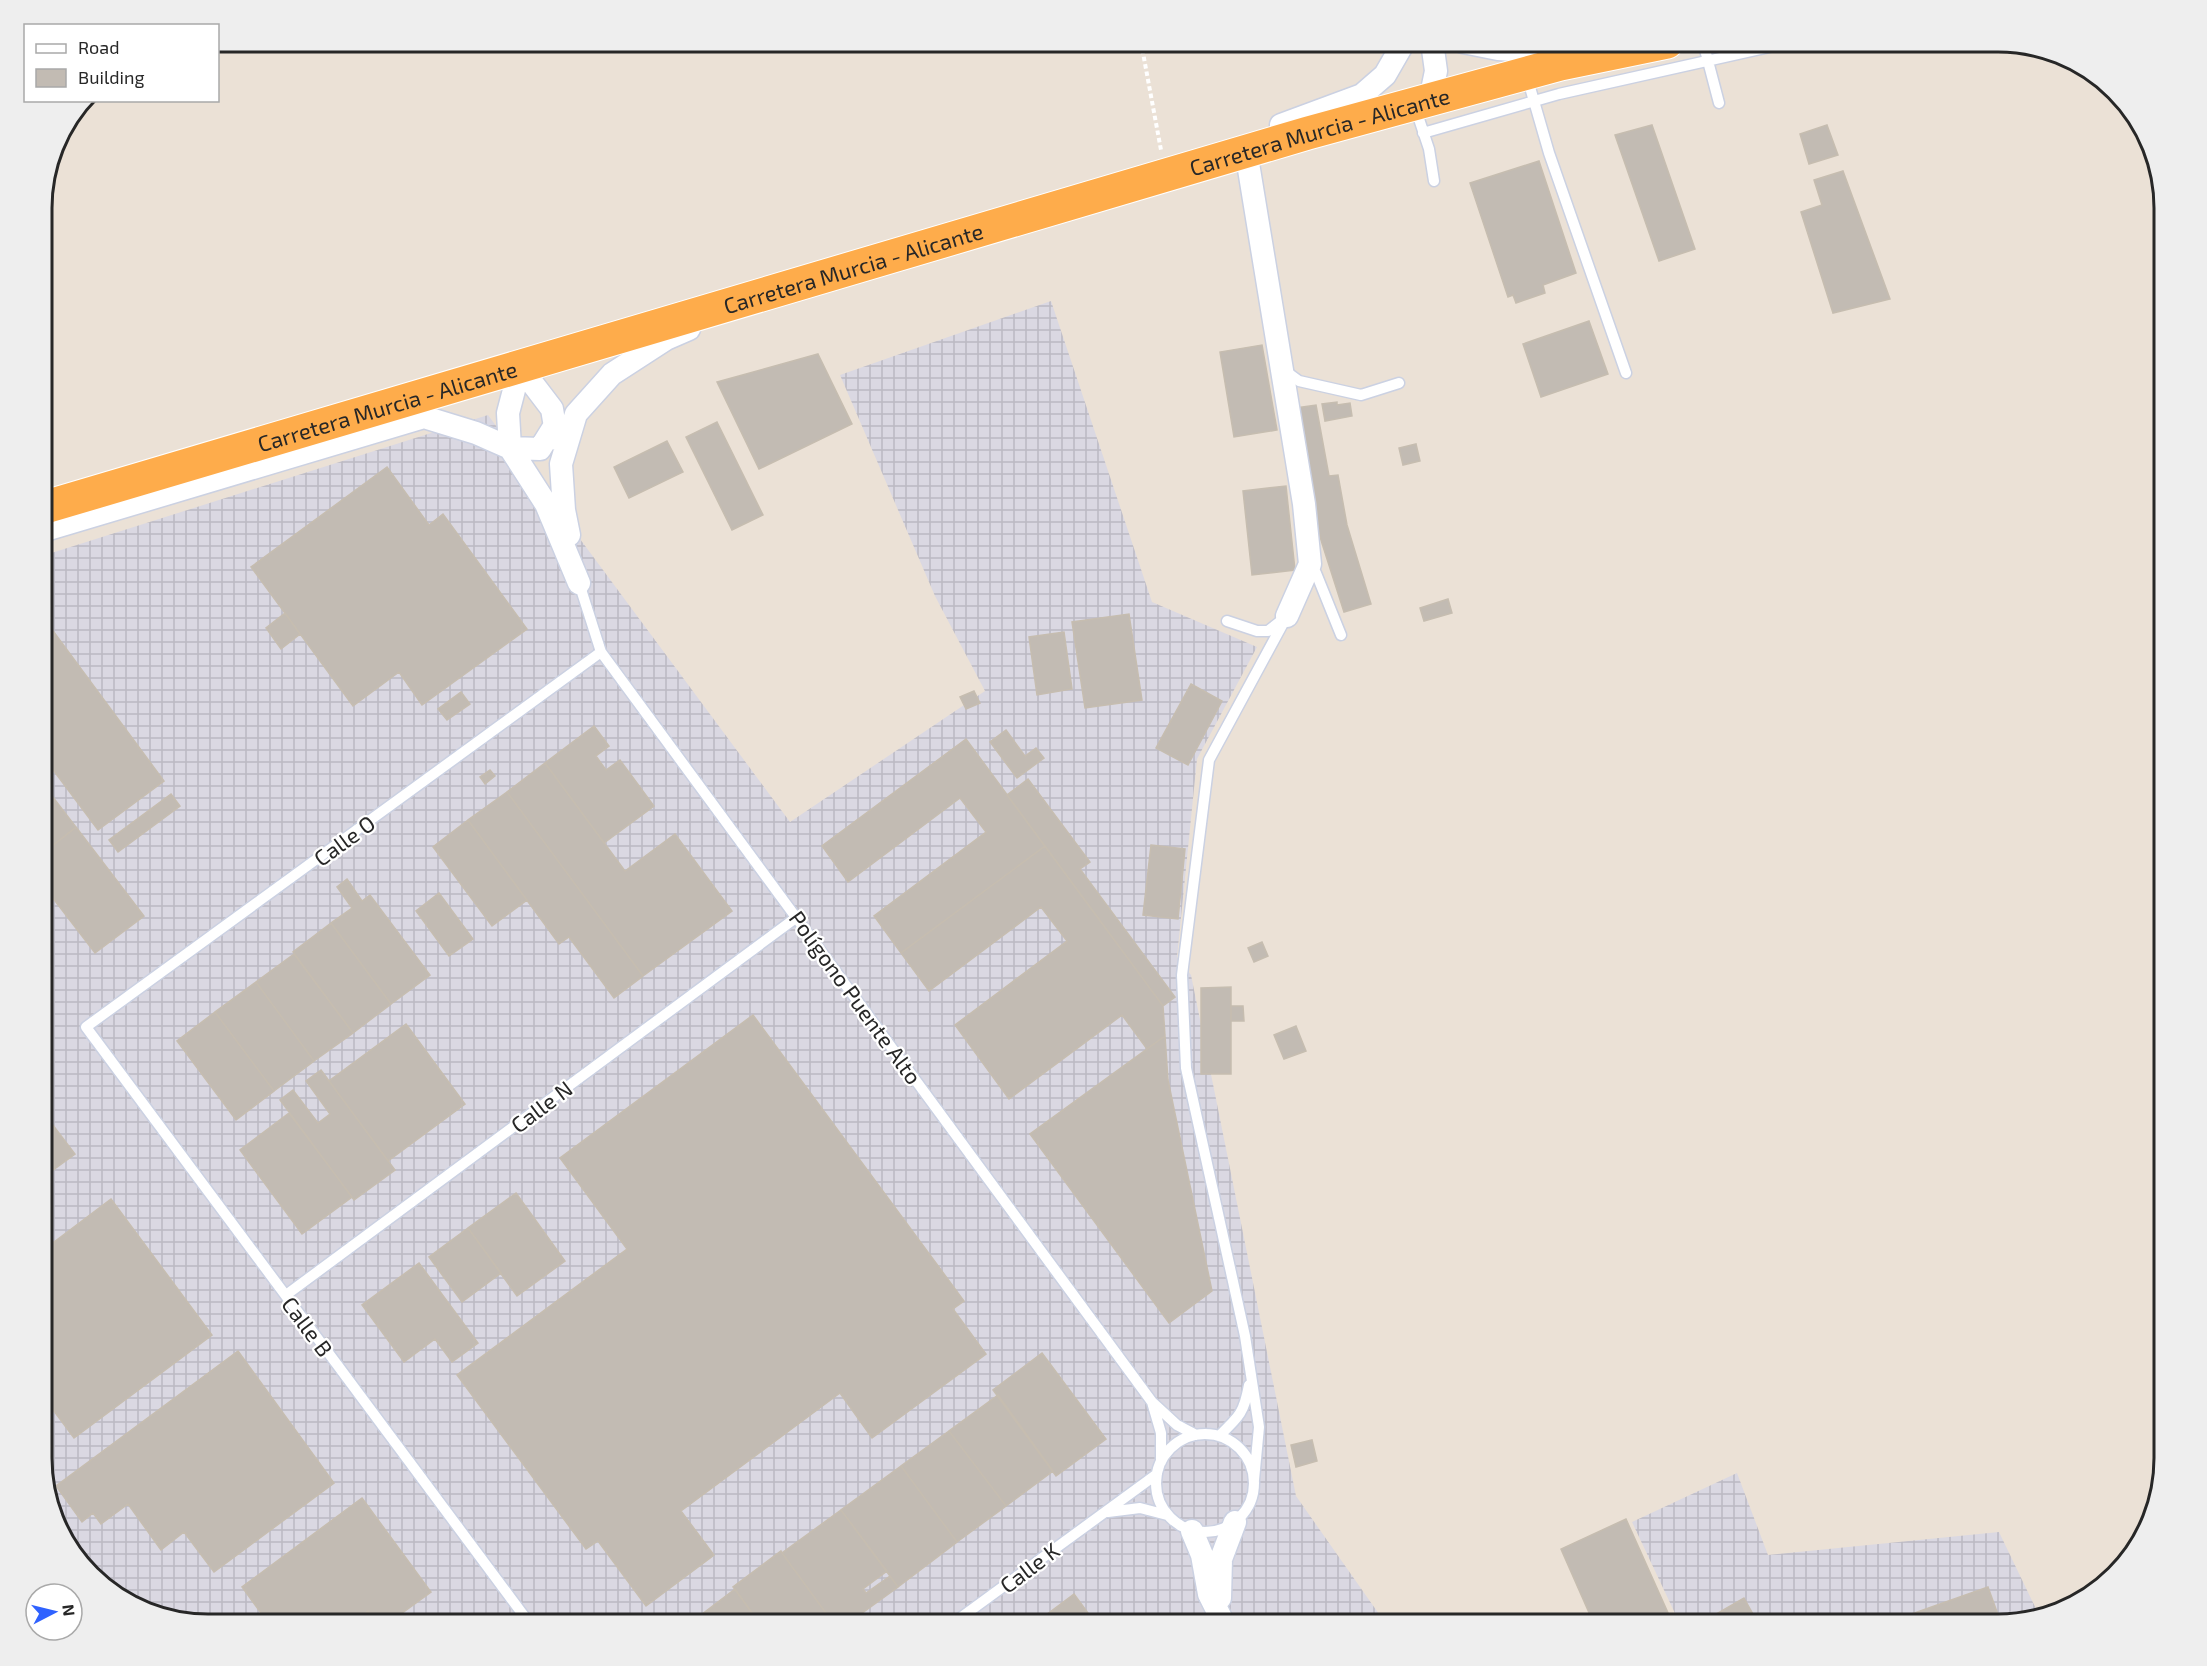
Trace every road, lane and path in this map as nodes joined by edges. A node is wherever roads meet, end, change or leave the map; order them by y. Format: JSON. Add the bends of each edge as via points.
{"nodes":[{"id":1,"x":1143,"y":52,"type":"edge"},
{"id":2,"x":1398,"y":52,"type":"edge"},
{"id":3,"x":1433,"y":52,"type":"edge"},
{"id":4,"x":1618,"y":52,"type":"edge"},
{"id":5,"x":1705,"y":52,"type":"edge"},
{"id":6,"x":1747,"y":52,"type":"edge"},
{"id":7,"x":1707,"y":61,"type":"junction"},
{"id":8,"x":1530,"y":87,"type":"junction"},
{"id":9,"x":1719,"y":103,"type":"dead end"},
{"id":10,"x":1423,"y":112,"type":"junction"},
{"id":11,"x":1246,"y":151,"type":"junction"},
{"id":12,"x":1168,"y":174,"type":"junction"},
{"id":13,"x":1434,"y":181,"type":"dead end"},
{"id":14,"x":776,"y":291,"type":"junction"},
{"id":15,"x":520,"y":367,"type":"junction"},
{"id":16,"x":1281,"y":368,"type":"junction"},
{"id":17,"x":1626,"y":373,"type":"dead end"},
{"id":18,"x":1399,"y":383,"type":"dead end"},
{"id":19,"x":555,"y":425,"type":"junction"},
{"id":20,"x":510,"y":448,"type":"junction"},
{"id":21,"x":561,"y":464,"type":"junction"},
{"id":22,"x":53,"y":505,"type":"edge"},
{"id":23,"x":53,"y":528,"type":"edge"},
{"id":24,"x":1310,"y":564,"type":"junction"},
{"id":25,"x":579,"y":583,"type":"junction"},
{"id":26,"x":1287,"y":616,"type":"junction"},
{"id":27,"x":1227,"y":621,"type":"dead end"},
{"id":28,"x":1341,"y":635,"type":"dead end"},
{"id":29,"x":601,"y":652,"type":"junction"},
{"id":30,"x":797,"y":916,"type":"junction"},
{"id":31,"x":86,"y":1027,"type":"joint"},
{"id":32,"x":286,"y":1295,"type":"junction"},
{"id":33,"x":1251,"y":1379,"type":"junction"},
{"id":34,"x":1152,"y":1402,"type":"junction"},
{"id":35,"x":1196,"y":1435,"type":"junction"},
{"id":36,"x":1219,"y":1436,"type":"junction"},
{"id":37,"x":1161,"y":1462,"type":"junction"},
{"id":38,"x":1157,"y":1474,"type":"junction"},
{"id":39,"x":1254,"y":1480,"type":"junction"},
{"id":40,"x":1107,"y":1512,"type":"junction"},
{"id":41,"x":1167,"y":1515,"type":"junction"},
{"id":42,"x":1235,"y":1522,"type":"junction"},
{"id":43,"x":1192,"y":1531,"type":"junction"},
{"id":44,"x":523,"y":1614,"type":"edge"},
{"id":45,"x":965,"y":1614,"type":"edge"},
{"id":46,"x":1219,"y":1614,"type":"edge"},
{"id":47,"x":1221,"y":1614,"type":"edge"}],
"edges":[{"from":1,"to":12,"type":"path"},
{"from":2,"to":12,"type":"street","via":[[1385,75],[1362,95],[1301,119],[1206,147]]},
{"from":3,"to":10,"type":"street","via":[[1436,71]]},
{"from":4,"to":8,"type":"highway","name":"Carretera Murcia - Alicante","via":[[1560,64]]},
{"from":5,"to":7,"type":"lane"},
{"from":6,"to":7,"type":"lane"},
{"from":7,"to":8,"type":"lane"},
{"from":7,"to":9,"type":"lane"},
{"from":8,"to":10,"type":"highway","name":"Carretera Murcia - Alicante"},
{"from":8,"to":17,"type":"lane"},
{"from":10,"to":11,"type":"highway","name":"Carretera Murcia - Alicante"},
{"from":10,"to":13,"type":"lane"},
{"from":11,"to":12,"type":"highway","name":"Carretera Murcia - Alicante"},
{"from":11,"to":16,"type":"street"},
{"from":12,"to":14,"type":"highway","name":"Carretera Murcia - Alicante"},
{"from":14,"to":15,"type":"highway","name":"Carretera Murcia - Alicante"},
{"from":14,"to":21,"type":"street","via":[[666,339],[612,374],[576,414]]},
{"from":15,"to":19,"type":"street","via":[[552,409]]},
{"from":15,"to":20,"type":"street","via":[[508,413]]},
{"from":15,"to":22,"type":"highway","name":"Carretera Murcia - Alicante"},
{"from":16,"to":18,"type":"lane","via":[[1299,381],[1361,395]]},
{"from":16,"to":24,"type":"street"},
{"from":19,"to":20,"type":"street","via":[[540,449]]},
{"from":19,"to":21,"type":"street"},
{"from":20,"to":23,"type":"street","via":[[424,417]]},
{"from":20,"to":25,"type":"street","via":[[546,504]]},
{"from":21,"to":25,"type":"street","via":[[564,510]]},
{"from":24,"to":26,"type":"street"},
{"from":24,"to":28,"type":"lane"},
{"from":25,"to":29,"type":"lane","name":"Polígono Puente Alto"},
{"from":26,"to":27,"type":"lane","via":[[1268,631]]},
{"from":26,"to":33,"type":"lane","via":[[1209,760],[1182,975],[1186,1068]]},
{"from":29,"to":30,"type":"lane","name":"Polígono Puente Alto"},
{"from":29,"to":31,"type":"lane","name":"Calle O"},
{"from":30,"to":32,"type":"lane","name":"Calle N"},
{"from":30,"to":34,"type":"lane","name":"Polígono Puente Alto"},
{"from":31,"to":32,"type":"lane","name":"Calle B"},
{"from":32,"to":44,"type":"lane","name":"Calle B"},
{"from":33,"to":36,"type":"lane","via":[[1245,1407]]},
{"from":33,"to":39,"type":"lane","via":[[1259,1428]]},
{"from":34,"to":35,"type":"lane","name":"Polígono Puente Alto","via":[[1177,1425]]},
{"from":34,"to":37,"type":"lane","name":"Polígono Puente Alto","via":[[1161,1433]]},
{"from":35,"to":36,"type":"lane","name":"Polígono Puente Alto"},
{"from":35,"to":37,"type":"lane","name":"Polígono Puente Alto","via":[[1170,1449]]},
{"from":36,"to":39,"type":"lane","via":[[1243,1453]]},
{"from":37,"to":38,"type":"lane","name":"Polígono Puente Alto"},
{"from":38,"to":40,"type":"lane","name":"Calle K"},
{"from":38,"to":41,"type":"lane","name":"Polígono Puente Alto","via":[[1156,1489]]},
{"from":39,"to":42,"type":"lane","via":[[1246,1510]]},
{"from":40,"to":41,"type":"lane","via":[[1140,1508]]},
{"from":40,"to":45,"type":"lane","name":"Calle K"},
{"from":41,"to":43,"type":"lane"},
{"from":42,"to":43,"type":"lane","via":[[1208,1533]]},
{"from":42,"to":47,"type":"street","via":[[1221,1559]]},
{"from":43,"to":46,"type":"street","via":[[1202,1555],[1209,1594]]}]}
